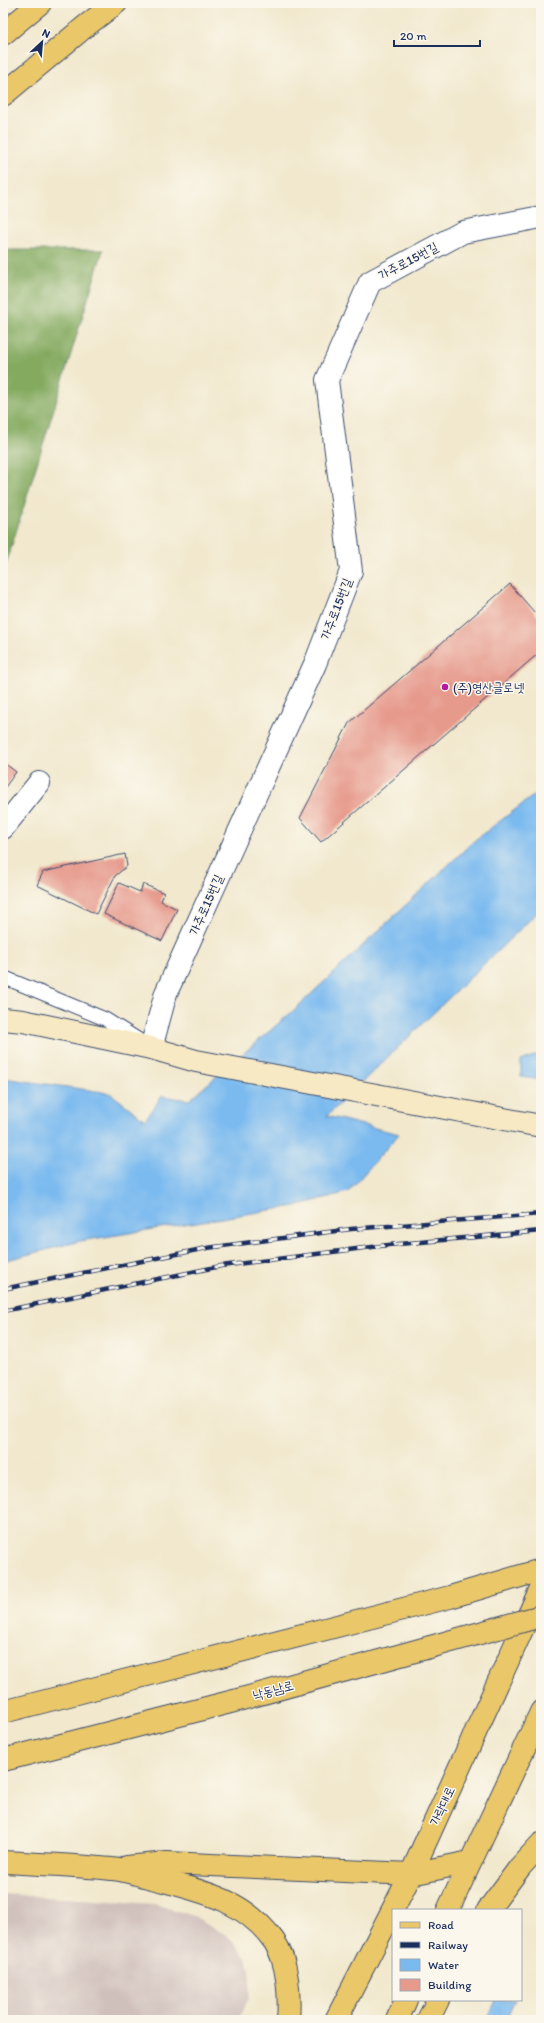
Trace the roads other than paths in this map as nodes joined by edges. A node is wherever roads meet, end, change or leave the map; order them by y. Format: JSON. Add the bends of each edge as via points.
{"nodes":[{"id":1,"x":40,"y":3,"type":"edge"},
{"id":2,"x":116,"y":3,"type":"edge"},
{"id":3,"x":3,"y":34,"type":"edge"},
{"id":4,"x":3,"y":95,"type":"edge"},
{"id":5,"x":541,"y":218,"type":"edge"},
{"id":6,"x":38,"y":783,"type":"dead end"},
{"id":7,"x":3,"y":828,"type":"edge"},
{"id":8,"x":3,"y":977,"type":"edge"},
{"id":9,"x":3,"y":1019,"type":"edge"},
{"id":10,"x":151,"y":1048,"type":"junction"},
{"id":11,"x":541,"y":1126,"type":"edge"},
{"id":12,"x":541,"y":1570,"type":"edge"},
{"id":13,"x":541,"y":1588,"type":"edge"},
{"id":14,"x":541,"y":1616,"type":"edge"},
{"id":15,"x":3,"y":1712,"type":"edge"},
{"id":16,"x":541,"y":1712,"type":"edge"},
{"id":17,"x":3,"y":1760,"type":"edge"},
{"id":18,"x":541,"y":1844,"type":"edge"},
{"id":19,"x":3,"y":1862,"type":"edge"},
{"id":20,"x":470,"y":1862,"type":"junction"},
{"id":21,"x":114,"y":1869,"type":"junction"},
{"id":22,"x":410,"y":1874,"type":"junction"},
{"id":23,"x":392,"y":1909,"type":"edge"},
{"id":24,"x":448,"y":1909,"type":"edge"},
{"id":25,"x":489,"y":1909,"type":"edge"},
{"id":26,"x":392,"y":1910,"type":"edge"},
{"id":27,"x":406,"y":2001,"type":"edge"},
{"id":28,"x":438,"y":2001,"type":"edge"},
{"id":29,"x":288,"y":2020,"type":"edge"},
{"id":30,"x":336,"y":2020,"type":"edge"},
{"id":31,"x":397,"y":2020,"type":"edge"},
{"id":32,"x":428,"y":2020,"type":"edge"}],
"edges":[{"from":1,"to":3,"type":"main road"},
{"from":2,"to":4,"type":"main road","via":[[87,24]]},
{"from":5,"to":10,"type":"street","name":"가주로15번길","via":[[463,232],[370,282],[327,380],[351,571],[315,664],[166,993]]},
{"from":6,"to":7,"type":"street"},
{"from":8,"to":10,"type":"lane","via":[[105,1019]]},
{"from":9,"to":10,"type":"main road"},
{"from":10,"to":11,"type":"main road","via":[[196,1061]]},
{"from":12,"to":15,"type":"main road","via":[[450,1597]]},
{"from":13,"to":22,"type":"main road","name":"가락대로"},
{"from":14,"to":17,"type":"main road","name":"낙동남로","bridge":true,"via":[[238,1700]]},
{"from":16,"to":20,"type":"main road"},
{"from":18,"to":25,"type":"main road"},
{"from":19,"to":21,"type":"main road"},
{"from":20,"to":22,"type":"main road"},
{"from":20,"to":24,"type":"main road"},
{"from":21,"to":22,"type":"main road","via":[[167,1863]]},
{"from":21,"to":29,"type":"main road","via":[[207,1892],[253,1916],[275,1942],[284,1966],[289,1993]]},
{"from":22,"to":23,"type":"main road","name":"가락대로"},
{"from":26,"to":30,"type":"main road","name":"가락대로"},
{"from":27,"to":31,"type":"main road"},
{"from":28,"to":32,"type":"main road"}]}
